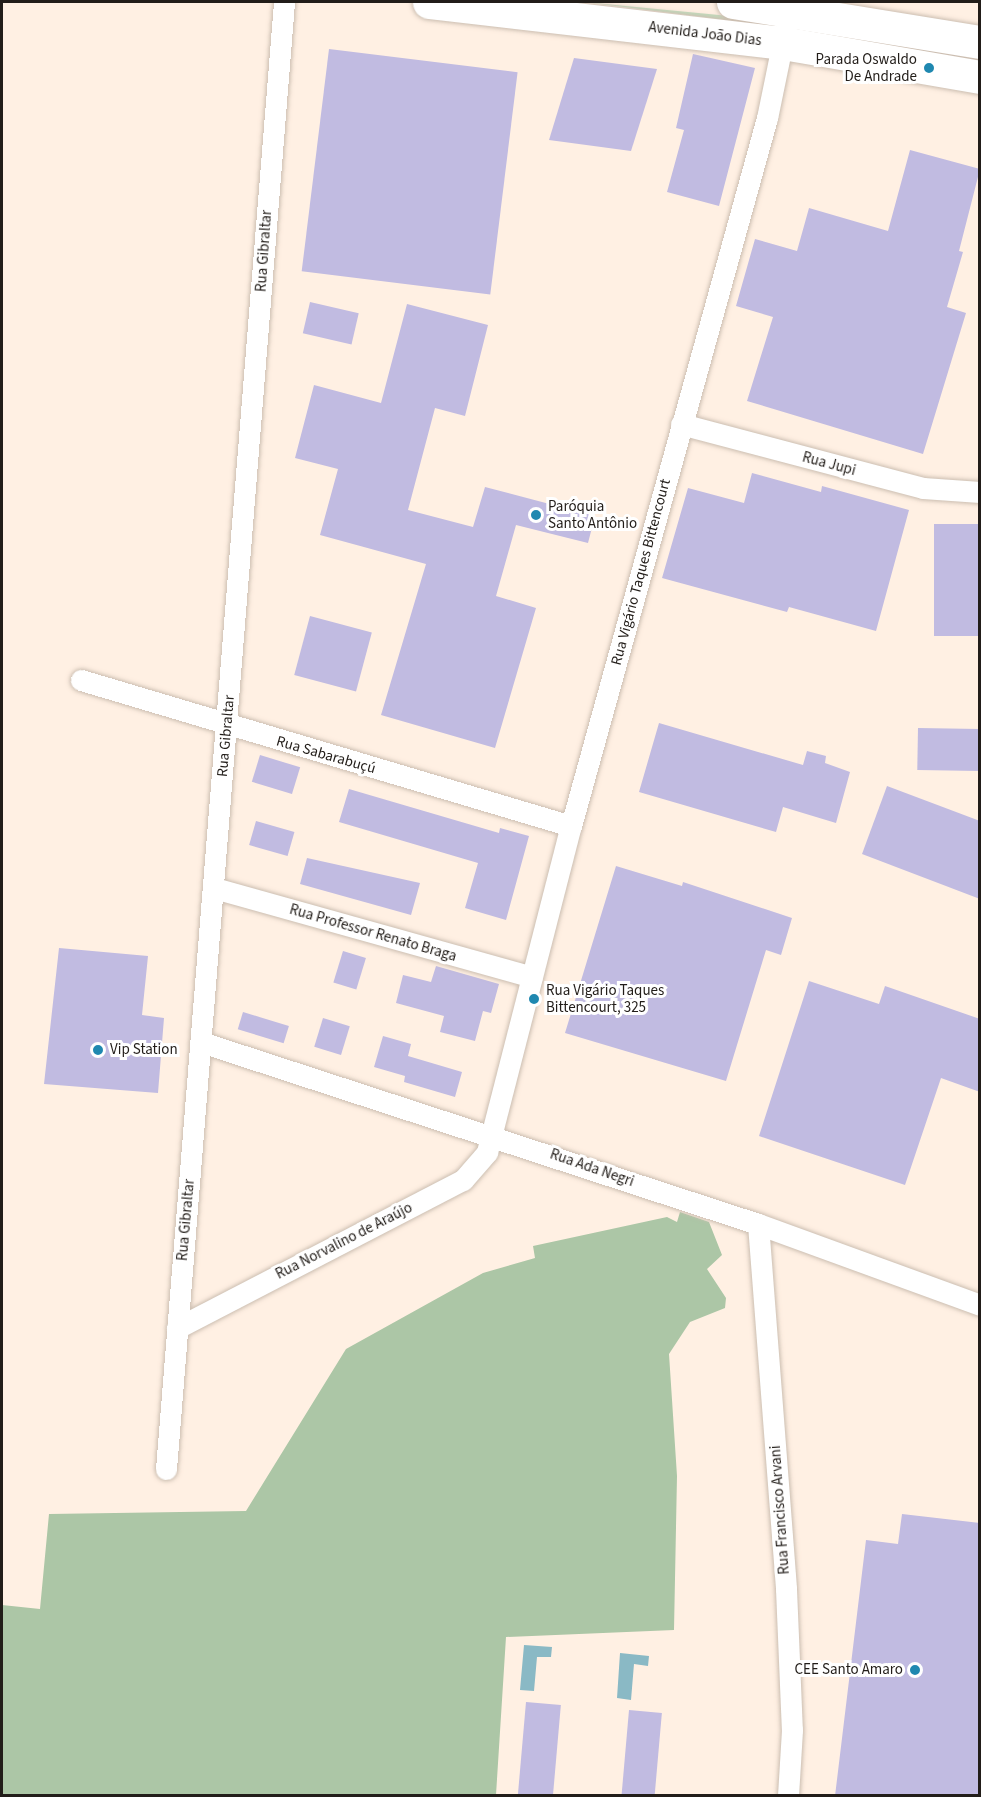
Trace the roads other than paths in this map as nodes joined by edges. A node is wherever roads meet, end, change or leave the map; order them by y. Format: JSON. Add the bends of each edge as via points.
{"nodes":[{"id":1,"x":284,"y":2,"type":"edge"},
{"id":2,"x":429,"y":2,"type":"edge"},
{"id":3,"x":733,"y":2,"type":"edge"},
{"id":4,"x":789,"y":9,"type":"junction"},
{"id":5,"x":834,"y":9,"type":"edge"},
{"id":6,"x":980,"y":42,"type":"edge"},
{"id":7,"x":783,"y":43,"type":"junction"},
{"id":8,"x":980,"y":77,"type":"edge"},
{"id":9,"x":681,"y":424,"type":"junction"},
{"id":10,"x":980,"y":492,"type":"edge"},
{"id":11,"x":81,"y":681,"type":"dead end"},
{"id":12,"x":227,"y":727,"type":"junction"},
{"id":13,"x":571,"y":826,"type":"junction"},
{"id":14,"x":214,"y":888,"type":"junction"},
{"id":15,"x":532,"y":977,"type":"junction"},
{"id":16,"x":201,"y":1042,"type":"junction"},
{"id":17,"x":493,"y":1135,"type":"junction"},
{"id":18,"x":758,"y":1224,"type":"junction"},
{"id":19,"x":980,"y":1305,"type":"edge"},
{"id":20,"x":177,"y":1328,"type":"junction"},
{"id":21,"x":166,"y":1469,"type":"dead end"},
{"id":22,"x":788,"y":1796,"type":"edge"}],
"edges":[{"from":1,"to":12,"type":"street","name":"Rua Gibraltar"},
{"from":2,"to":7,"type":"main road","name":"Avenida João Dias"},
{"from":3,"to":4,"type":"main road"},
{"from":4,"to":5,"type":"main road"},
{"from":4,"to":7,"type":"street","name":"Rua Vigário Taques Bittencourt"},
{"from":5,"to":6,"type":"main road"},
{"from":7,"to":8,"type":"main road","name":"Avenida João Dias"},
{"from":7,"to":9,"type":"street","name":"Rua Vigário Taques Bittencourt","via":[[767,118]]},
{"from":9,"to":10,"type":"street","name":"Rua Jupi","via":[[923,488]]},
{"from":9,"to":13,"type":"street","name":"Rua Vigário Taques Bittencourt"},
{"from":11,"to":12,"type":"street","name":"Rua Sabarabuçú"},
{"from":12,"to":13,"type":"street","name":"Rua Sabarabuçú"},
{"from":12,"to":14,"type":"street","name":"Rua Gibraltar"},
{"from":13,"to":15,"type":"street","name":"Rua Vigário Taques Bittencourt"},
{"from":14,"to":15,"type":"street","name":"Rua Professor Renato Braga"},
{"from":14,"to":16,"type":"street","name":"Rua Gibraltar"},
{"from":15,"to":17,"type":"street","name":"Rua Vigário Taques Bittencourt"},
{"from":16,"to":17,"type":"street","name":"Rua Ada Negri"},
{"from":16,"to":20,"type":"street","name":"Rua Gibraltar"},
{"from":17,"to":18,"type":"street","name":"Rua Ada Negri"},
{"from":17,"to":20,"type":"street","name":"Rua Norvalino de Araújo","via":[[478,1166],[463,1180]]},
{"from":18,"to":19,"type":"street","name":"Rua Ada Negri"},
{"from":18,"to":22,"type":"street","name":"Rua Francisco Arvani","via":[[786,1589],[792,1730]]},
{"from":20,"to":21,"type":"street","name":"Rua Gibraltar"}]}
